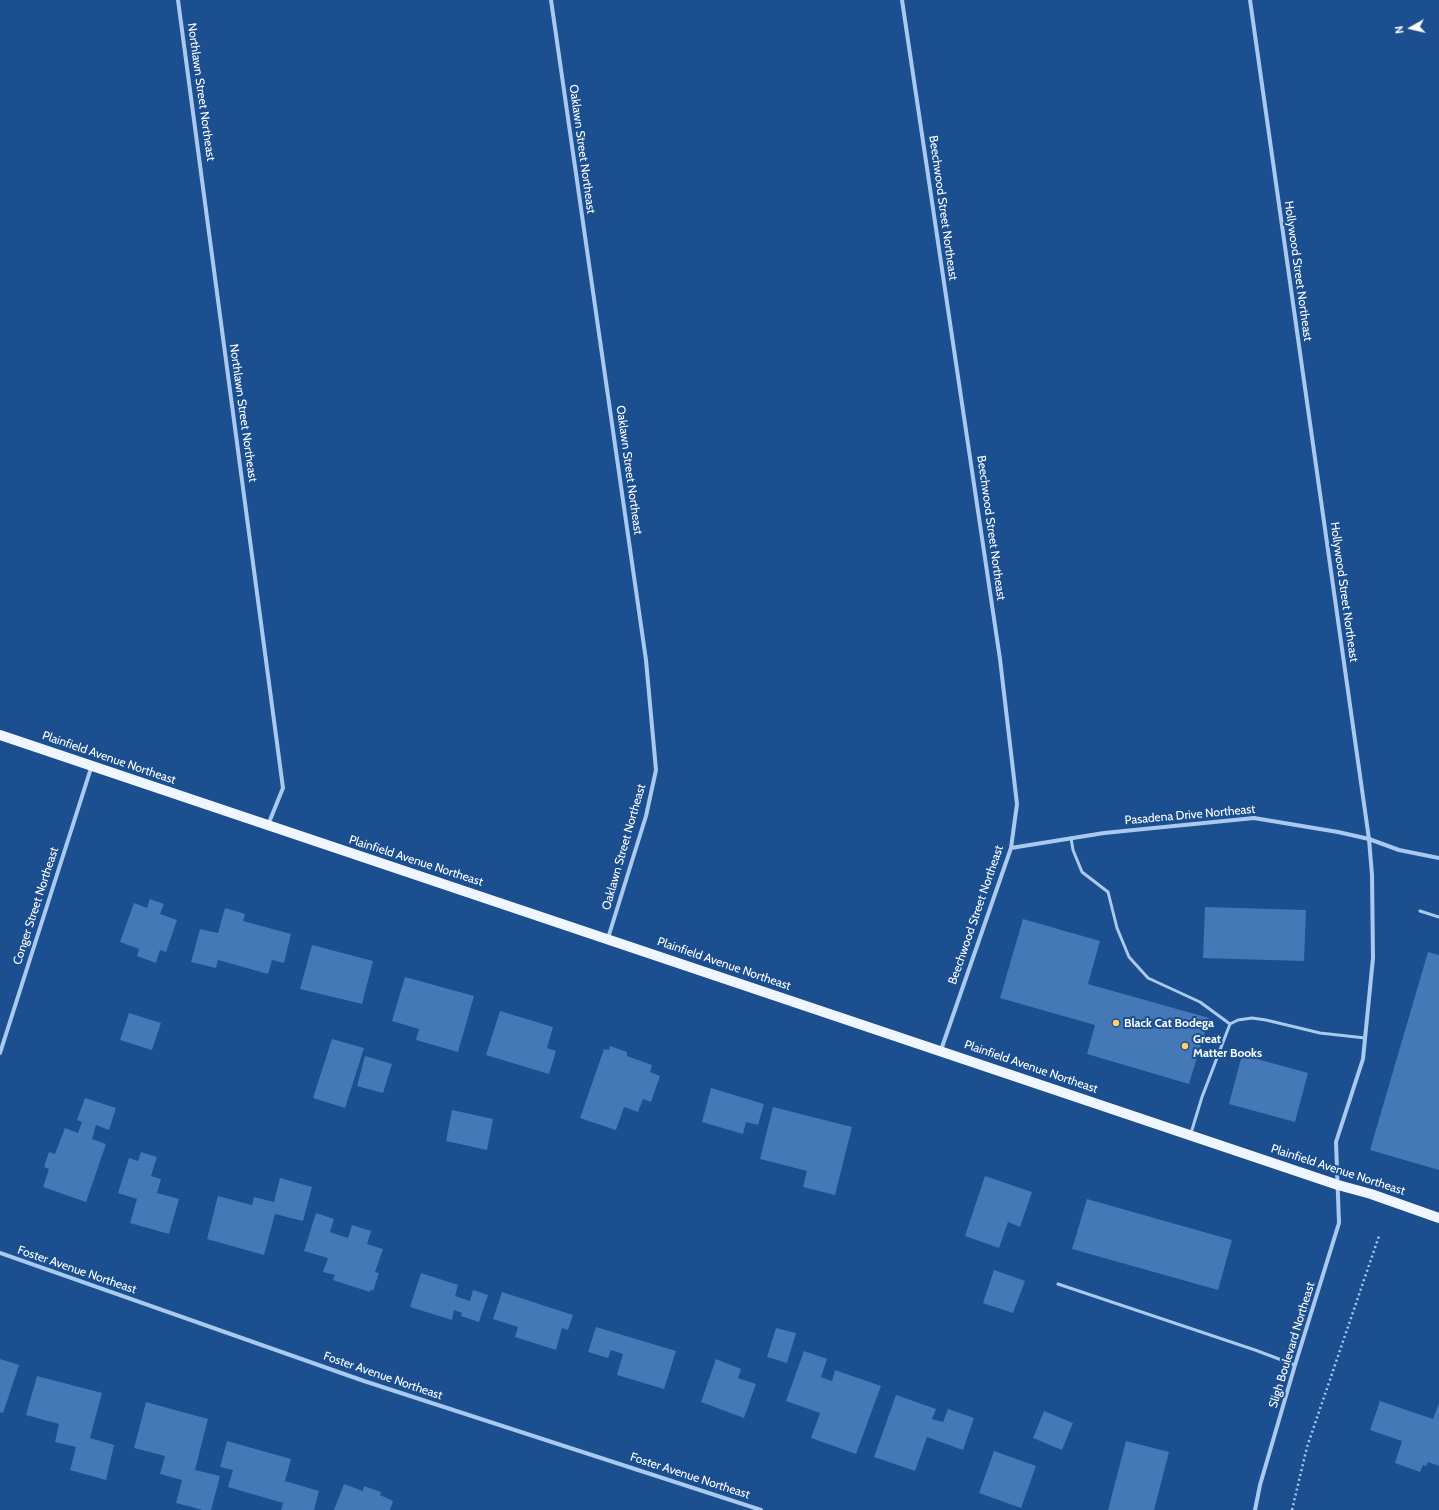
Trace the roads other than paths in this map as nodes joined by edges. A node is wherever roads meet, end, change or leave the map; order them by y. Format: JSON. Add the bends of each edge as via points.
{"nodes":[{"id":1,"x":178,"y":0,"type":"edge"},
{"id":2,"x":550,"y":0,"type":"edge"},
{"id":3,"x":902,"y":0,"type":"edge"},
{"id":4,"x":1250,"y":0,"type":"edge"},
{"id":5,"x":0,"y":735,"type":"edge"},
{"id":6,"x":92,"y":766,"type":"junction"},
{"id":7,"x":268,"y":826,"type":"junction"},
{"id":8,"x":1071,"y":838,"type":"junction"},
{"id":9,"x":1369,"y":839,"type":"junction"},
{"id":10,"x":1011,"y":848,"type":"junction"},
{"id":11,"x":1439,"y":858,"type":"edge"},
{"id":12,"x":1420,"y":911,"type":"dead end"},
{"id":13,"x":1439,"y":917,"type":"edge"},
{"id":14,"x":608,"y":939,"type":"junction"},
{"id":15,"x":1230,"y":1024,"type":"junction"},
{"id":16,"x":1365,"y":1038,"type":"junction"},
{"id":17,"x":941,"y":1050,"type":"junction"},
{"id":18,"x":0,"y":1053,"type":"edge"},
{"id":19,"x":1190,"y":1135,"type":"junction"},
{"id":20,"x":1338,"y":1185,"type":"junction"},
{"id":21,"x":1439,"y":1218,"type":"edge"},
{"id":22,"x":0,"y":1253,"type":"edge"},
{"id":23,"x":1058,"y":1284,"type":"dead end"},
{"id":24,"x":1296,"y":1365,"type":"junction"},
{"id":25,"x":761,"y":1510,"type":"edge"},
{"id":26,"x":1255,"y":1510,"type":"edge"}],
"edges":[{"from":1,"to":7,"type":"street","name":"Northlawn Street Northeast","via":[[283,788]]},
{"from":2,"to":14,"type":"street","name":"Oaklawn Street Northeast","via":[[646,660],[656,770],[646,816]]},
{"from":3,"to":10,"type":"street","name":"Beechwood Street Northeast","via":[[1000,659],[1017,804]]},
{"from":4,"to":9,"type":"street","name":"Hollywood Street Northeast"},
{"from":5,"to":6,"type":"main road","name":"Plainfield Avenue Northeast"},
{"from":6,"to":7,"type":"main road","name":"Plainfield Avenue Northeast"},
{"from":6,"to":18,"type":"street","name":"Conger Street Northeast"},
{"from":7,"to":14,"type":"main road","name":"Plainfield Avenue Northeast"},
{"from":8,"to":9,"type":"street","name":"Pasadena Drive Northeast","via":[[1254,818]]},
{"from":8,"to":10,"type":"street","name":"Pasadena Drive Northeast"},
{"from":8,"to":15,"type":"lane","via":[[1082,872],[1108,892],[1117,928],[1129,958],[1148,978],[1200,1002]]},
{"from":9,"to":11,"type":"street","name":"Pasadena Drive Northeast","via":[[1400,850]]},
{"from":9,"to":16,"type":"street","name":"Hollywood Street Northeast","via":[[1373,958]]},
{"from":10,"to":17,"type":"street","name":"Beechwood Street Northeast"},
{"from":12,"to":13,"type":"lane"},
{"from":14,"to":17,"type":"main road","name":"Plainfield Avenue Northeast"},
{"from":15,"to":16,"type":"lane","via":[[1252,1018],[1320,1033]]},
{"from":15,"to":19,"type":"lane"},
{"from":16,"to":20,"type":"street","name":"Hollywood Street Northeast","via":[[1363,1059],[1336,1142]]},
{"from":17,"to":19,"type":"main road","name":"Plainfield Avenue Northeast"},
{"from":19,"to":20,"type":"main road","name":"Plainfield Avenue Northeast"},
{"from":20,"to":21,"type":"main road","name":"Plainfield Avenue Northeast"},
{"from":20,"to":24,"type":"street","name":"Sligh Boulevard Northeast","via":[[1340,1223]]},
{"from":22,"to":25,"type":"street","name":"Foster Avenue Northeast","via":[[364,1381]]},
{"from":23,"to":24,"type":"lane"},
{"from":24,"to":26,"type":"street","name":"Sligh Boulevard Northeast","via":[[1260,1484]]}]}
